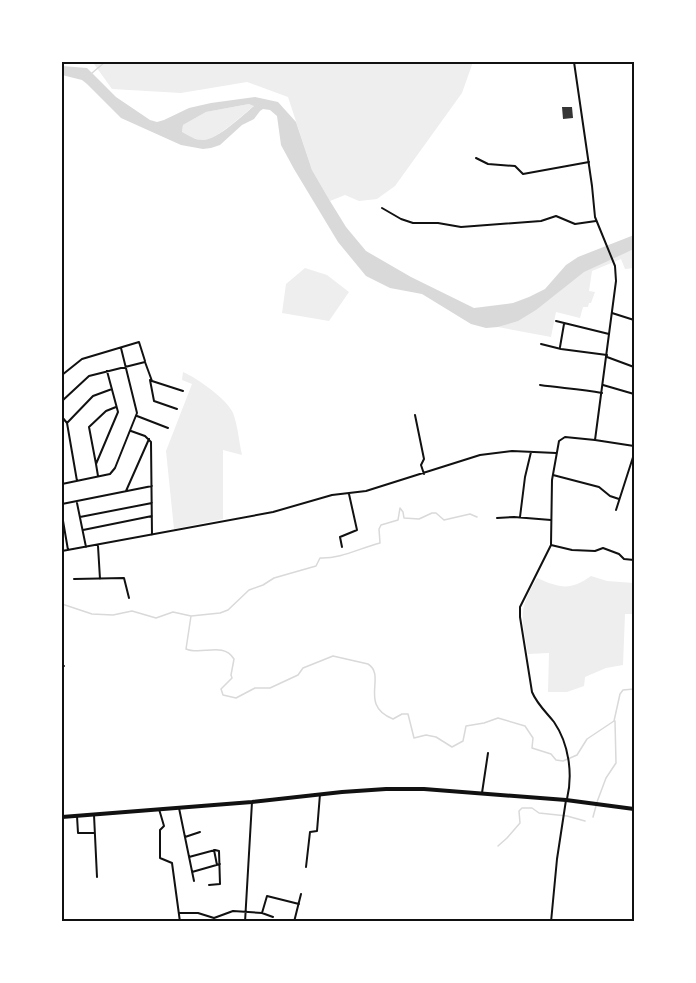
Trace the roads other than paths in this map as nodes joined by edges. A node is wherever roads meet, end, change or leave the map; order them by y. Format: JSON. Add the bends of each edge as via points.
{"nodes":[{"id":1,"x":574,"y":62,"type":"edge"},
{"id":2,"x":476,"y":158,"type":"dead end"},
{"id":3,"x":589,"y":162,"type":"junction"},
{"id":4,"x":382,"y":208,"type":"dead end"},
{"id":5,"x":596,"y":221,"type":"junction"},
{"id":6,"x":612,"y":313,"type":"junction"},
{"id":7,"x":634,"y":320,"type":"edge"},
{"id":8,"x":556,"y":321,"type":"dead end"},
{"id":9,"x":564,"y":324,"type":"junction"},
{"id":10,"x":609,"y":334,"type":"junction"},
{"id":11,"x":541,"y":344,"type":"dead end"},
{"id":12,"x":120,"y":348,"type":"junction"},
{"id":13,"x":560,"y":349,"type":"junction"},
{"id":14,"x":607,"y":356,"type":"junction"},
{"id":15,"x":145,"y":362,"type":"junction"},
{"id":16,"x":126,"y":366,"type":"junction"},
{"id":17,"x":634,"y":367,"type":"edge"},
{"id":18,"x":107,"y":371,"type":"junction"},
{"id":19,"x":62,"y":375,"type":"edge"},
{"id":20,"x":150,"y":380,"type":"junction"},
{"id":21,"x":540,"y":385,"type":"dead end"},
{"id":22,"x":603,"y":386,"type":"junction"},
{"id":23,"x":112,"y":389,"type":"junction"},
{"id":24,"x":183,"y":391,"type":"dead end"},
{"id":25,"x":602,"y":393,"type":"junction"},
{"id":26,"x":634,"y":394,"type":"edge"},
{"id":27,"x":62,"y":401,"type":"edge"},
{"id":28,"x":117,"y":407,"type":"junction"},
{"id":29,"x":177,"y":409,"type":"dead end"},
{"id":30,"x":137,"y":416,"type":"junction"},
{"id":31,"x":415,"y":416,"type":"dead end"},
{"id":32,"x":62,"y":417,"type":"edge"},
{"id":33,"x":67,"y":423,"type":"junction"},
{"id":34,"x":168,"y":428,"type":"dead end"},
{"id":35,"x":131,"y":431,"type":"junction"},
{"id":36,"x":149,"y":439,"type":"junction"},
{"id":37,"x":595,"y":440,"type":"junction"},
{"id":38,"x":634,"y":445,"type":"edge"},
{"id":39,"x":531,"y":452,"type":"junction"},
{"id":40,"x":556,"y":453,"type":"junction"},
{"id":41,"x":634,"y":454,"type":"edge"},
{"id":42,"x":96,"y":464,"type":"junction"},
{"id":43,"x":424,"y":473,"type":"junction"},
{"id":44,"x":553,"y":475,"type":"junction"},
{"id":45,"x":98,"y":476,"type":"junction"},
{"id":46,"x":77,"y":481,"type":"junction"},
{"id":47,"x":62,"y":484,"type":"edge"},
{"id":48,"x":152,"y":486,"type":"junction"},
{"id":49,"x":126,"y":491,"type":"junction"},
{"id":50,"x":349,"y":494,"type":"junction"},
{"id":51,"x":619,"y":499,"type":"junction"},
{"id":52,"x":76,"y":501,"type":"junction"},
{"id":53,"x":152,"y":503,"type":"junction"},
{"id":54,"x":62,"y":504,"type":"edge"},
{"id":55,"x":616,"y":510,"type":"dead end"},
{"id":56,"x":62,"y":515,"type":"edge"},
{"id":57,"x":152,"y":516,"type":"junction"},
{"id":58,"x":80,"y":517,"type":"junction"},
{"id":59,"x":520,"y":517,"type":"junction"},
{"id":60,"x":497,"y":518,"type":"dead end"},
{"id":61,"x":552,"y":520,"type":"junction"},
{"id":62,"x":83,"y":530,"type":"junction"},
{"id":63,"x":152,"y":535,"type":"junction"},
{"id":64,"x":98,"y":545,"type":"junction"},
{"id":65,"x":551,"y":545,"type":"junction"},
{"id":66,"x":86,"y":547,"type":"junction"},
{"id":67,"x":342,"y":547,"type":"dead end"},
{"id":68,"x":68,"y":550,"type":"junction"},
{"id":69,"x":62,"y":551,"type":"edge"},
{"id":70,"x":634,"y":560,"type":"edge"},
{"id":71,"x":74,"y":579,"type":"dead end"},
{"id":72,"x":100,"y":579,"type":"junction"},
{"id":73,"x":129,"y":598,"type":"dead end"},
{"id":74,"x":488,"y":753,"type":"dead end"},
{"id":75,"x":482,"y":793,"type":"junction"},
{"id":76,"x":320,"y":794,"type":"junction"},
{"id":77,"x":566,"y":800,"type":"junction"},
{"id":78,"x":252,"y":802,"type":"junction"},
{"id":79,"x":178,"y":808,"type":"junction"},
{"id":80,"x":159,"y":809,"type":"junction"},
{"id":81,"x":634,"y":809,"type":"edge"},
{"id":82,"x":94,"y":815,"type":"junction"},
{"id":83,"x":77,"y":816,"type":"junction"},
{"id":84,"x":62,"y":817,"type":"edge"},
{"id":85,"x":200,"y":832,"type":"dead end"},
{"id":86,"x":95,"y":833,"type":"junction"},
{"id":87,"x":184,"y":837,"type":"junction"},
{"id":88,"x":189,"y":857,"type":"junction"},
{"id":89,"x":218,"y":865,"type":"junction"},
{"id":90,"x":306,"y":867,"type":"dead end"},
{"id":91,"x":192,"y":872,"type":"junction"},
{"id":92,"x":97,"y":877,"type":"dead end"},
{"id":93,"x":194,"y":881,"type":"dead end"},
{"id":94,"x":209,"y":885,"type":"dead end"},
{"id":95,"x":301,"y":894,"type":"dead end"},
{"id":96,"x":299,"y":903,"type":"junction"},
{"id":97,"x":246,"y":911,"type":"junction"},
{"id":98,"x":179,"y":913,"type":"junction"},
{"id":99,"x":262,"y":913,"type":"junction"},
{"id":100,"x":273,"y":917,"type":"dead end"},
{"id":101,"x":180,"y":921,"type":"edge"},
{"id":102,"x":245,"y":921,"type":"edge"},
{"id":103,"x":294,"y":921,"type":"edge"},
{"id":104,"x":551,"y":921,"type":"edge"}],
"edges":[{"from":1,"to":3,"type":"street"},
{"from":2,"to":3,"type":"street","via":[[489,164],[516,166],[522,174]]},
{"from":3,"to":5,"type":"street"},
{"from":4,"to":5,"type":"street","via":[[412,223],[461,227],[541,221],[556,216],[573,223]]},
{"from":5,"to":6,"type":"street","via":[[615,266]]},
{"from":6,"to":7,"type":"street"},
{"from":6,"to":10,"type":"street"},
{"from":8,"to":9,"type":"street"},
{"from":9,"to":10,"type":"street"},
{"from":9,"to":13,"type":"street"},
{"from":10,"to":14,"type":"street"},
{"from":11,"to":13,"type":"street"},
{"from":12,"to":15,"type":"street","via":[[140,343]]},
{"from":12,"to":16,"type":"street"},
{"from":12,"to":19,"type":"street","via":[[82,359]]},
{"from":13,"to":14,"type":"street"},
{"from":14,"to":17,"type":"street"},
{"from":14,"to":22,"type":"street"},
{"from":15,"to":16,"type":"street"},
{"from":15,"to":20,"type":"street"},
{"from":16,"to":18,"type":"street"},
{"from":16,"to":30,"type":"street"},
{"from":18,"to":23,"type":"street"},
{"from":18,"to":27,"type":"street","via":[[87,377]]},
{"from":20,"to":24,"type":"street"},
{"from":20,"to":29,"type":"street","via":[[154,401]]},
{"from":21,"to":25,"type":"street"},
{"from":22,"to":25,"type":"street"},
{"from":22,"to":26,"type":"street"},
{"from":23,"to":28,"type":"street"},
{"from":23,"to":33,"type":"street","via":[[93,396]]},
{"from":25,"to":37,"type":"street"},
{"from":28,"to":42,"type":"street","via":[[116,420]]},
{"from":28,"to":42,"type":"street","via":[[105,411],[89,427]]},
{"from":30,"to":34,"type":"street"},
{"from":30,"to":35,"type":"street"},
{"from":31,"to":43,"type":"street"},
{"from":32,"to":33,"type":"street"},
{"from":33,"to":46,"type":"street"},
{"from":35,"to":36,"type":"street"},
{"from":35,"to":45,"type":"street","via":[[114,471]]},
{"from":36,"to":48,"type":"street"},
{"from":36,"to":49,"type":"street"},
{"from":37,"to":38,"type":"street"},
{"from":37,"to":40,"type":"street","via":[[563,438]]},
{"from":39,"to":40,"type":"street"},
{"from":39,"to":43,"type":"street","via":[[480,454]]},
{"from":39,"to":59,"type":"street"},
{"from":40,"to":44,"type":"street"},
{"from":41,"to":51,"type":"street"},
{"from":42,"to":45,"type":"street"},
{"from":43,"to":50,"type":"street"},
{"from":44,"to":51,"type":"street","via":[[598,487]]},
{"from":44,"to":61,"type":"street"},
{"from":45,"to":46,"type":"street"},
{"from":46,"to":47,"type":"street"},
{"from":48,"to":49,"type":"street"},
{"from":48,"to":53,"type":"street"},
{"from":49,"to":52,"type":"street"},
{"from":50,"to":63,"type":"street"},
{"from":50,"to":67,"type":"street","via":[[357,531],[340,537]]},
{"from":51,"to":55,"type":"street"},
{"from":52,"to":54,"type":"street"},
{"from":52,"to":58,"type":"street"},
{"from":53,"to":57,"type":"street"},
{"from":53,"to":58,"type":"street"},
{"from":56,"to":68,"type":"street"},
{"from":57,"to":62,"type":"street"},
{"from":57,"to":63,"type":"street"},
{"from":58,"to":62,"type":"street"},
{"from":59,"to":60,"type":"street"},
{"from":59,"to":61,"type":"street"},
{"from":61,"to":65,"type":"street"},
{"from":62,"to":66,"type":"street"},
{"from":63,"to":64,"type":"street"},
{"from":64,"to":66,"type":"street"},
{"from":64,"to":72,"type":"street"},
{"from":65,"to":70,"type":"street","via":[[572,550],[603,548]]},
{"from":65,"to":77,"type":"street","via":[[521,602],[520,617],[532,692],[556,725],[568,758],[570,784]]},
{"from":66,"to":68,"type":"street"},
{"from":68,"to":69,"type":"street"},
{"from":71,"to":72,"type":"street"},
{"from":72,"to":73,"type":"street","via":[[124,578]]},
{"from":74,"to":75,"type":"street"},
{"from":75,"to":76,"type":"highway","via":[[386,789]]},
{"from":75,"to":77,"type":"highway"},
{"from":76,"to":78,"type":"highway"},
{"from":76,"to":90,"type":"street","via":[[317,831],[310,832]]},
{"from":77,"to":81,"type":"highway"},
{"from":77,"to":104,"type":"street"},
{"from":78,"to":79,"type":"highway"},
{"from":78,"to":97,"type":"street"},
{"from":79,"to":80,"type":"highway"},
{"from":79,"to":87,"type":"street"},
{"from":80,"to":82,"type":"highway"},
{"from":80,"to":98,"type":"street","via":[[164,826],[160,830],[160,858],[172,863]]},
{"from":82,"to":83,"type":"highway"},
{"from":82,"to":86,"type":"street"},
{"from":83,"to":84,"type":"highway"},
{"from":83,"to":86,"type":"street","via":[[78,833]]},
{"from":85,"to":87,"type":"street"},
{"from":86,"to":92,"type":"street"},
{"from":87,"to":88,"type":"street"},
{"from":88,"to":89,"type":"street","via":[[214,850]]},
{"from":88,"to":91,"type":"street"},
{"from":89,"to":91,"type":"street"},
{"from":89,"to":94,"type":"street","via":[[220,884]]},
{"from":91,"to":93,"type":"street"},
{"from":95,"to":96,"type":"street"},
{"from":96,"to":99,"type":"street","via":[[267,896]]},
{"from":96,"to":103,"type":"street"},
{"from":97,"to":98,"type":"street","via":[[229,911],[214,918]]},
{"from":97,"to":99,"type":"street"},
{"from":97,"to":102,"type":"street"},
{"from":98,"to":101,"type":"street"},
{"from":99,"to":100,"type":"street"}]}
